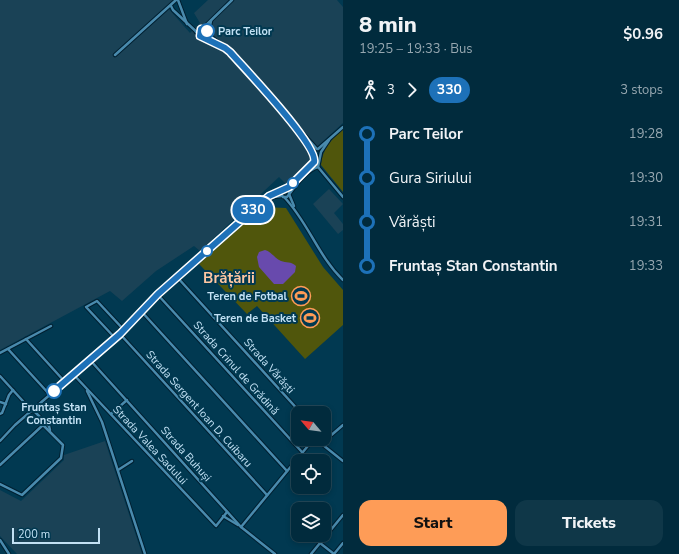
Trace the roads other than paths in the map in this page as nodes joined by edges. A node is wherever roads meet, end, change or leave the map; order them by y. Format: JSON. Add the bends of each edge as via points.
{"nodes":[{"id":1,"x":232,"y":0,"type":"edge"},
{"id":2,"x":177,"y":1,"type":"edge"},
{"id":3,"x":171,"y":6,"type":"junction"},
{"id":4,"x":180,"y":7,"type":"junction"},
{"id":5,"x":174,"y":10,"type":"junction"},
{"id":6,"x":212,"y":19,"type":"junction"},
{"id":7,"x":188,"y":26,"type":"junction"},
{"id":8,"x":200,"y":31,"type":"junction"},
{"id":9,"x":207,"y":32,"type":"junction"},
{"id":10,"x":203,"y":37,"type":"junction"},
{"id":11,"x":225,"y":48,"type":"junction"},
{"id":12,"x":115,"y":55,"type":"dead end"},
{"id":13,"x":294,"y":125,"type":"junction"},
{"id":14,"x":343,"y":127,"type":"edge"},
{"id":15,"x":329,"y":140,"type":"junction"},
{"id":16,"x":318,"y":149,"type":"junction"},
{"id":17,"x":321,"y":152,"type":"junction"},
{"id":18,"x":313,"y":153,"type":"junction"},
{"id":19,"x":313,"y":164,"type":"junction"},
{"id":20,"x":316,"y":167,"type":"junction"},
{"id":21,"x":286,"y":189,"type":"junction"},
{"id":22,"x":282,"y":190,"type":"junction"},
{"id":23,"x":289,"y":193,"type":"junction"},
{"id":24,"x":283,"y":196,"type":"junction"},
{"id":25,"x":343,"y":196,"type":"edge"},
{"id":26,"x":257,"y":207,"type":"junction"},
{"id":27,"x":294,"y":208,"type":"junction"},
{"id":28,"x":177,"y":277,"type":"junction"},
{"id":29,"x":343,"y":280,"type":"edge"},
{"id":30,"x":158,"y":294,"type":"junction"},
{"id":31,"x":141,"y":311,"type":"junction"},
{"id":32,"x":51,"y":326,"type":"dead end"},
{"id":33,"x":124,"y":330,"type":"junction"},
{"id":34,"x":120,"y":334,"type":"junction"},
{"id":35,"x":115,"y":338,"type":"junction"},
{"id":36,"x":26,"y":339,"type":"junction"},
{"id":37,"x":8,"y":349,"type":"junction"},
{"id":38,"x":0,"y":353,"type":"edge"},
{"id":39,"x":90,"y":360,"type":"junction"},
{"id":40,"x":73,"y":374,"type":"junction"},
{"id":41,"x":0,"y":376,"type":"edge"},
{"id":42,"x":65,"y":382,"type":"junction"},
{"id":43,"x":86,"y":389,"type":"junction"},
{"id":44,"x":13,"y":390,"type":"junction"},
{"id":45,"x":50,"y":395,"type":"junction"},
{"id":46,"x":127,"y":400,"type":"junction"},
{"id":47,"x":0,"y":402,"type":"edge"},
{"id":48,"x":6,"y":404,"type":"junction"},
{"id":49,"x":295,"y":406,"type":"edge"},
{"id":50,"x":32,"y":410,"type":"junction"},
{"id":51,"x":0,"y":414,"type":"edge"},
{"id":52,"x":111,"y":414,"type":"junction"},
{"id":53,"x":343,"y":425,"type":"edge"},
{"id":54,"x":50,"y":431,"type":"junction"},
{"id":55,"x":331,"y":434,"type":"edge"},
{"id":56,"x":0,"y":441,"type":"edge"},
{"id":57,"x":307,"y":446,"type":"edge"},
{"id":58,"x":324,"y":446,"type":"edge"},
{"id":59,"x":302,"y":452,"type":"junction"},
{"id":60,"x":132,"y":461,"type":"dead end"},
{"id":61,"x":343,"y":461,"type":"edge"},
{"id":62,"x":0,"y":465,"type":"edge"},
{"id":63,"x":118,"y":470,"type":"junction"},
{"id":64,"x":287,"y":471,"type":"junction"},
{"id":65,"x":0,"y":484,"type":"edge"},
{"id":66,"x":267,"y":495,"type":"junction"},
{"id":67,"x":227,"y":512,"type":"junction"},
{"id":68,"x":343,"y":515,"type":"edge"},
{"id":69,"x":223,"y":516,"type":"junction"},
{"id":70,"x":241,"y":527,"type":"junction"},
{"id":71,"x":0,"y":540,"type":"edge"},
{"id":72,"x":320,"y":543,"type":"junction"},
{"id":73,"x":343,"y":543,"type":"edge"},
{"id":74,"x":9,"y":554,"type":"edge"},
{"id":75,"x":145,"y":554,"type":"edge"},
{"id":76,"x":275,"y":554,"type":"edge"},
{"id":77,"x":312,"y":554,"type":"edge"},
{"id":78,"x":334,"y":554,"type":"edge"}],
"edges":[{"from":1,"to":6,"type":"street"},
{"from":2,"to":3,"type":"street"},
{"from":2,"to":4,"type":"street"},
{"from":3,"to":5,"type":"street"},
{"from":3,"to":12,"type":"street"},
{"from":4,"to":5,"type":"street"},
{"from":4,"to":7,"type":"street"},
{"from":5,"to":7,"type":"street"},
{"from":6,"to":8,"type":"street"},
{"from":6,"to":9,"type":"street"},
{"from":7,"to":8,"type":"street","via":[[196,32]]},
{"from":8,"to":9,"type":"street"},
{"from":8,"to":10,"type":"street"},
{"from":9,"to":10,"type":"street"},
{"from":9,"to":11,"type":"street"},
{"from":10,"to":11,"type":"street"},
{"from":11,"to":13,"type":"street"},
{"from":13,"to":16,"type":"street"},
{"from":13,"to":18,"type":"street"},
{"from":14,"to":15,"type":"street"},
{"from":15,"to":16,"type":"street"},
{"from":15,"to":17,"type":"street"},
{"from":16,"to":17,"type":"street"},
{"from":16,"to":18,"type":"street"},
{"from":17,"to":20,"type":"street"},
{"from":18,"to":19,"type":"street"},
{"from":19,"to":20,"type":"street"},
{"from":19,"to":21,"type":"street"},
{"from":20,"to":23,"type":"street"},
{"from":20,"to":25,"type":"street"},
{"from":21,"to":22,"type":"street"},
{"from":21,"to":23,"type":"street"},
{"from":22,"to":24,"type":"street"},
{"from":22,"to":26,"type":"street","via":[[271,194]]},
{"from":23,"to":24,"type":"street"},
{"from":23,"to":27,"type":"street"},
{"from":24,"to":26,"type":"street","via":[[274,197]]},
{"from":24,"to":27,"type":"street"},
{"from":26,"to":28,"type":"street"},
{"from":27,"to":29,"type":"street","via":[[327,262]]},
{"from":28,"to":30,"type":"street"},
{"from":28,"to":49,"type":"street","name":"Strada Vărăști"},
{"from":30,"to":31,"type":"street"},
{"from":30,"to":59,"type":"street","name":"Strada Crinul de Grădină"},
{"from":31,"to":33,"type":"street"},
{"from":31,"to":64,"type":"street"},
{"from":32,"to":36,"type":"street"},
{"from":33,"to":34,"type":"street"},
{"from":33,"to":35,"type":"street","via":[[97,301],[86,307]]},
{"from":34,"to":35,"type":"street"},
{"from":34,"to":66,"type":"street","name":"Strada Sergent Ioan D. Cuibaru"},
{"from":35,"to":39,"type":"street"},
{"from":36,"to":37,"type":"street"},
{"from":36,"to":42,"type":"street"},
{"from":37,"to":38,"type":"street"},
{"from":37,"to":45,"type":"street"},
{"from":39,"to":40,"type":"street"},
{"from":39,"to":46,"type":"street","name":"Strada Buhuși"},
{"from":40,"to":42,"type":"street"},
{"from":40,"to":43,"type":"street","name":"Strada Valea Sadului"},
{"from":41,"to":44,"type":"street"},
{"from":42,"to":45,"type":"street"},
{"from":43,"to":52,"type":"street","name":"Strada Valea Sadului"},
{"from":43,"to":63,"type":"street","via":[[102,422]]},
{"from":44,"to":48,"type":"street"},
{"from":44,"to":50,"type":"street"},
{"from":45,"to":50,"type":"street"},
{"from":46,"to":52,"type":"street"},
{"from":46,"to":67,"type":"street","name":"Strada Buhuși"},
{"from":47,"to":48,"type":"street"},
{"from":48,"to":51,"type":"street"},
{"from":50,"to":54,"type":"street","via":[[49,426]]},
{"from":50,"to":56,"type":"street"},
{"from":52,"to":69,"type":"street","name":"Strada Valea Sadului","via":[[216,526]]},
{"from":53,"to":55,"type":"street"},
{"from":54,"to":62,"type":"street","via":[[41,426]]},
{"from":54,"to":65,"type":"street","via":[[64,445],[61,458],[22,496]]},
{"from":57,"to":59,"type":"street"},
{"from":58,"to":61,"type":"street"},
{"from":59,"to":64,"type":"street"},
{"from":60,"to":63,"type":"street"},
{"from":63,"to":75,"type":"street"},
{"from":64,"to":66,"type":"street"},
{"from":66,"to":70,"type":"street"},
{"from":67,"to":69,"type":"street"},
{"from":67,"to":70,"type":"street","name":"Strada Buhuși"},
{"from":68,"to":72,"type":"street"},
{"from":69,"to":70,"type":"street"},
{"from":70,"to":76,"type":"street","name":"Strada Buhuși"},
{"from":71,"to":74,"type":"street"},
{"from":72,"to":77,"type":"street"},
{"from":72,"to":78,"type":"street"},
{"from":73,"to":78,"type":"street"}]}
